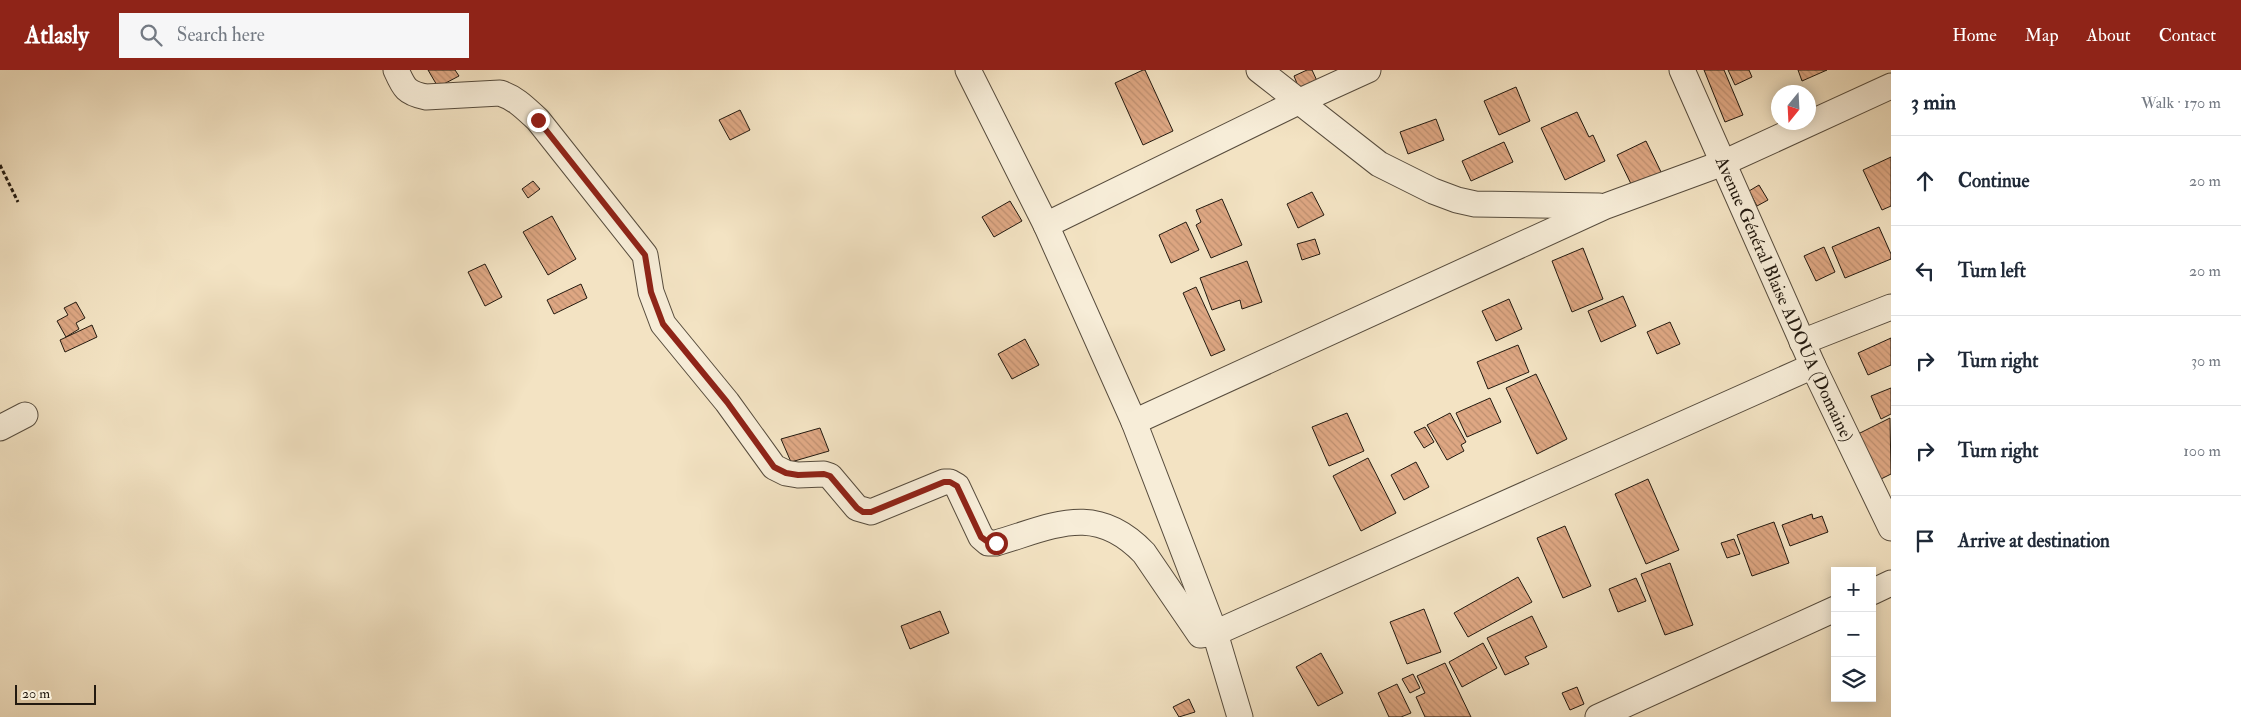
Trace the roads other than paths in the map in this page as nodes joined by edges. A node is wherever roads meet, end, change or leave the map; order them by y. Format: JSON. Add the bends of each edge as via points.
{"nodes":[{"id":1,"x":396,"y":70,"type":"edge"},
{"id":2,"x":968,"y":70,"type":"edge"},
{"id":3,"x":1368,"y":70,"type":"edge"},
{"id":4,"x":1682,"y":70,"type":"edge"},
{"id":5,"x":1262,"y":71,"type":"edge"},
{"id":6,"x":1891,"y":86,"type":"edge"},
{"id":7,"x":1300,"y":101,"type":"junction"},
{"id":8,"x":1724,"y":163,"type":"junction"},
{"id":9,"x":1606,"y":206,"type":"junction"},
{"id":10,"x":1046,"y":225,"type":"junction"},
{"id":11,"x":1891,"y":307,"type":"edge"},
{"id":12,"x":1802,"y":342,"type":"junction"},
{"id":13,"x":1813,"y":366,"type":"junction"},
{"id":14,"x":26,"y":415,"type":"dead end"},
{"id":15,"x":1134,"y":422,"type":"junction"},
{"id":16,"x":0,"y":428,"type":"edge"},
{"id":17,"x":1890,"y":521,"type":"edge"},
{"id":18,"x":1891,"y":583,"type":"edge"},
{"id":19,"x":1876,"y":590,"type":"edge"},
{"id":20,"x":1831,"y":611,"type":"edge"},
{"id":21,"x":1215,"y":633,"type":"junction"},
{"id":22,"x":1240,"y":717,"type":"edge"},
{"id":23,"x":1598,"y":717,"type":"edge"}],
"edges":[{"from":1,"to":21,"type":"street","via":[[404,89],[415,95],[510,96],[538,120],[645,255],[651,292],[663,324],[727,402],[774,467],[798,475],[830,476],[863,512],[871,512],[950,482],[957,486],[981,537],[988,542],[996,543],[1073,521],[1117,530],[1144,552],[1197,632],[1204,636]]},
{"from":2,"to":10,"type":"street"},
{"from":3,"to":7,"type":"street"},
{"from":4,"to":8,"type":"street","name":"Avenue Général Blaise ADOUA (Domaine)"},
{"from":5,"to":7,"type":"street"},
{"from":6,"to":8,"type":"street"},
{"from":7,"to":9,"type":"street","via":[[1379,164],[1457,200],[1475,204]]},
{"from":7,"to":10,"type":"street"},
{"from":8,"to":9,"type":"street"},
{"from":8,"to":12,"type":"street","name":"Avenue Général Blaise ADOUA (Domaine)"},
{"from":9,"to":15,"type":"street"},
{"from":10,"to":15,"type":"street"},
{"from":11,"to":12,"type":"street"},
{"from":12,"to":13,"type":"street","name":"Avenue Général Blaise ADOUA (Domaine)"},
{"from":13,"to":17,"type":"street","name":"Avenue Général Blaise ADOUA (Domaine)"},
{"from":13,"to":21,"type":"street"},
{"from":14,"to":16,"type":"street"},
{"from":15,"to":21,"type":"street"},
{"from":18,"to":19,"type":"street"},
{"from":20,"to":23,"type":"street"},
{"from":21,"to":22,"type":"street"}]}
